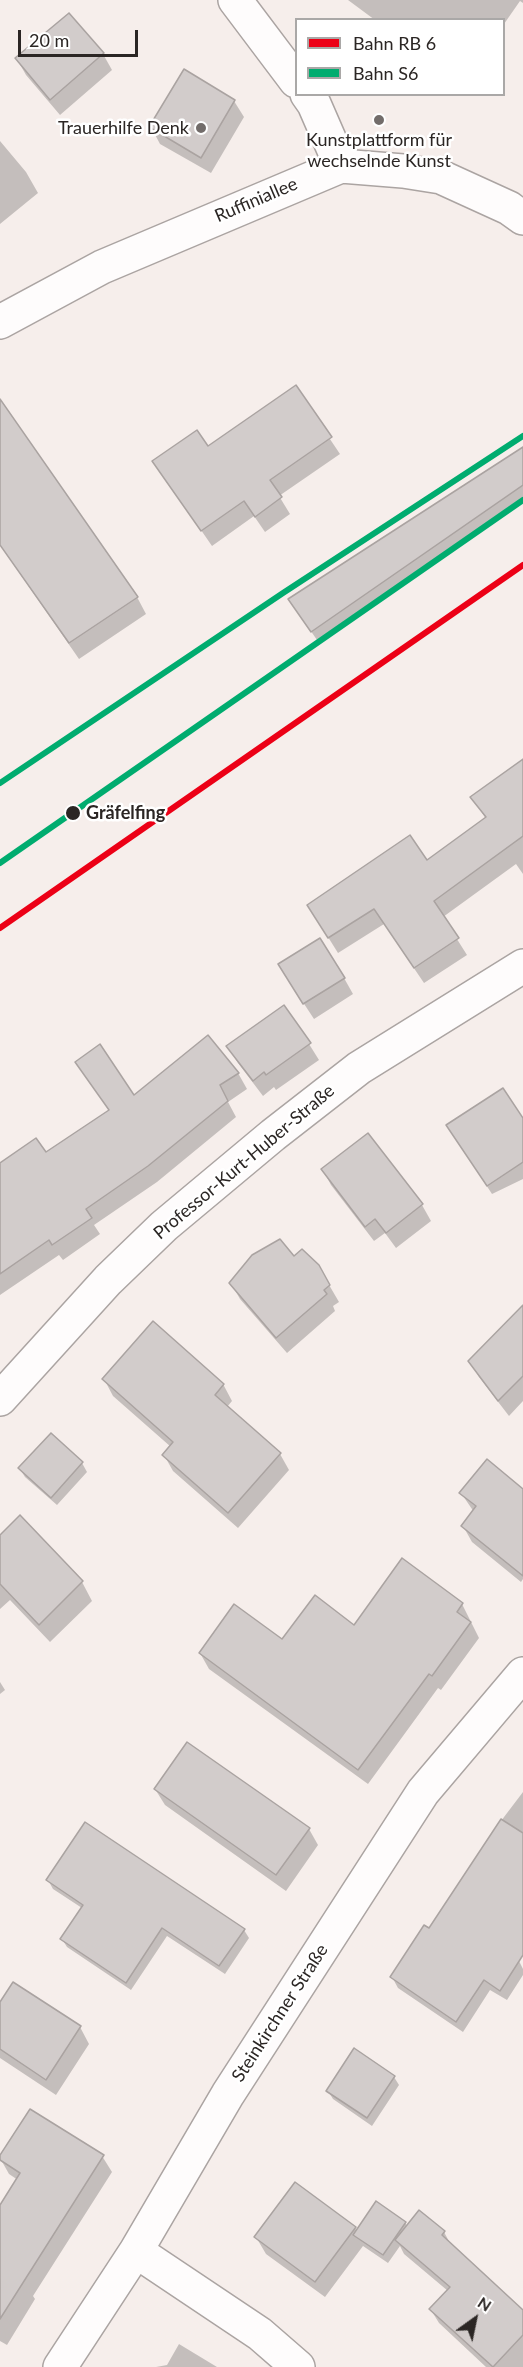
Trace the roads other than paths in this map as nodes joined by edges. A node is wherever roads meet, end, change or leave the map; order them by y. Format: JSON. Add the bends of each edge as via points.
{"nodes":[{"id":1,"x":235,"y":0,"type":"edge"},
{"id":2,"x":295,"y":78,"type":"edge"},
{"id":3,"x":308,"y":96,"type":"edge"},
{"id":4,"x":341,"y":166,"type":"junction"},
{"id":5,"x":523,"y":218,"type":"edge"},
{"id":6,"x":0,"y":322,"type":"edge"},
{"id":7,"x":523,"y":966,"type":"edge"},
{"id":8,"x":0,"y":1399,"type":"edge"},
{"id":9,"x":523,"y":1674,"type":"edge"},
{"id":10,"x":136,"y":2251,"type":"junction"},
{"id":11,"x":60,"y":2367,"type":"edge"},
{"id":12,"x":298,"y":2367,"type":"edge"}],
"edges":[{"from":1,"to":2,"type":"street"},
{"from":3,"to":4,"type":"street"},
{"from":4,"to":5,"type":"street","name":"Ruffiniallee","via":[[441,177]]},
{"from":4,"to":6,"type":"street","name":"Ruffiniallee","via":[[102,267]]},
{"from":7,"to":8,"type":"street","name":"Professor-Kurt-Huber-Straße","via":[[359,1068],[273,1135],[164,1226],[108,1280]]},
{"from":9,"to":10,"type":"street","name":"Steinkirchner Straße","via":[[423,1792],[228,2094]]},
{"from":10,"to":11,"type":"street","name":"Steinkirchner Straße"},
{"from":10,"to":12,"type":"street","via":[[260,2334]]}]}
